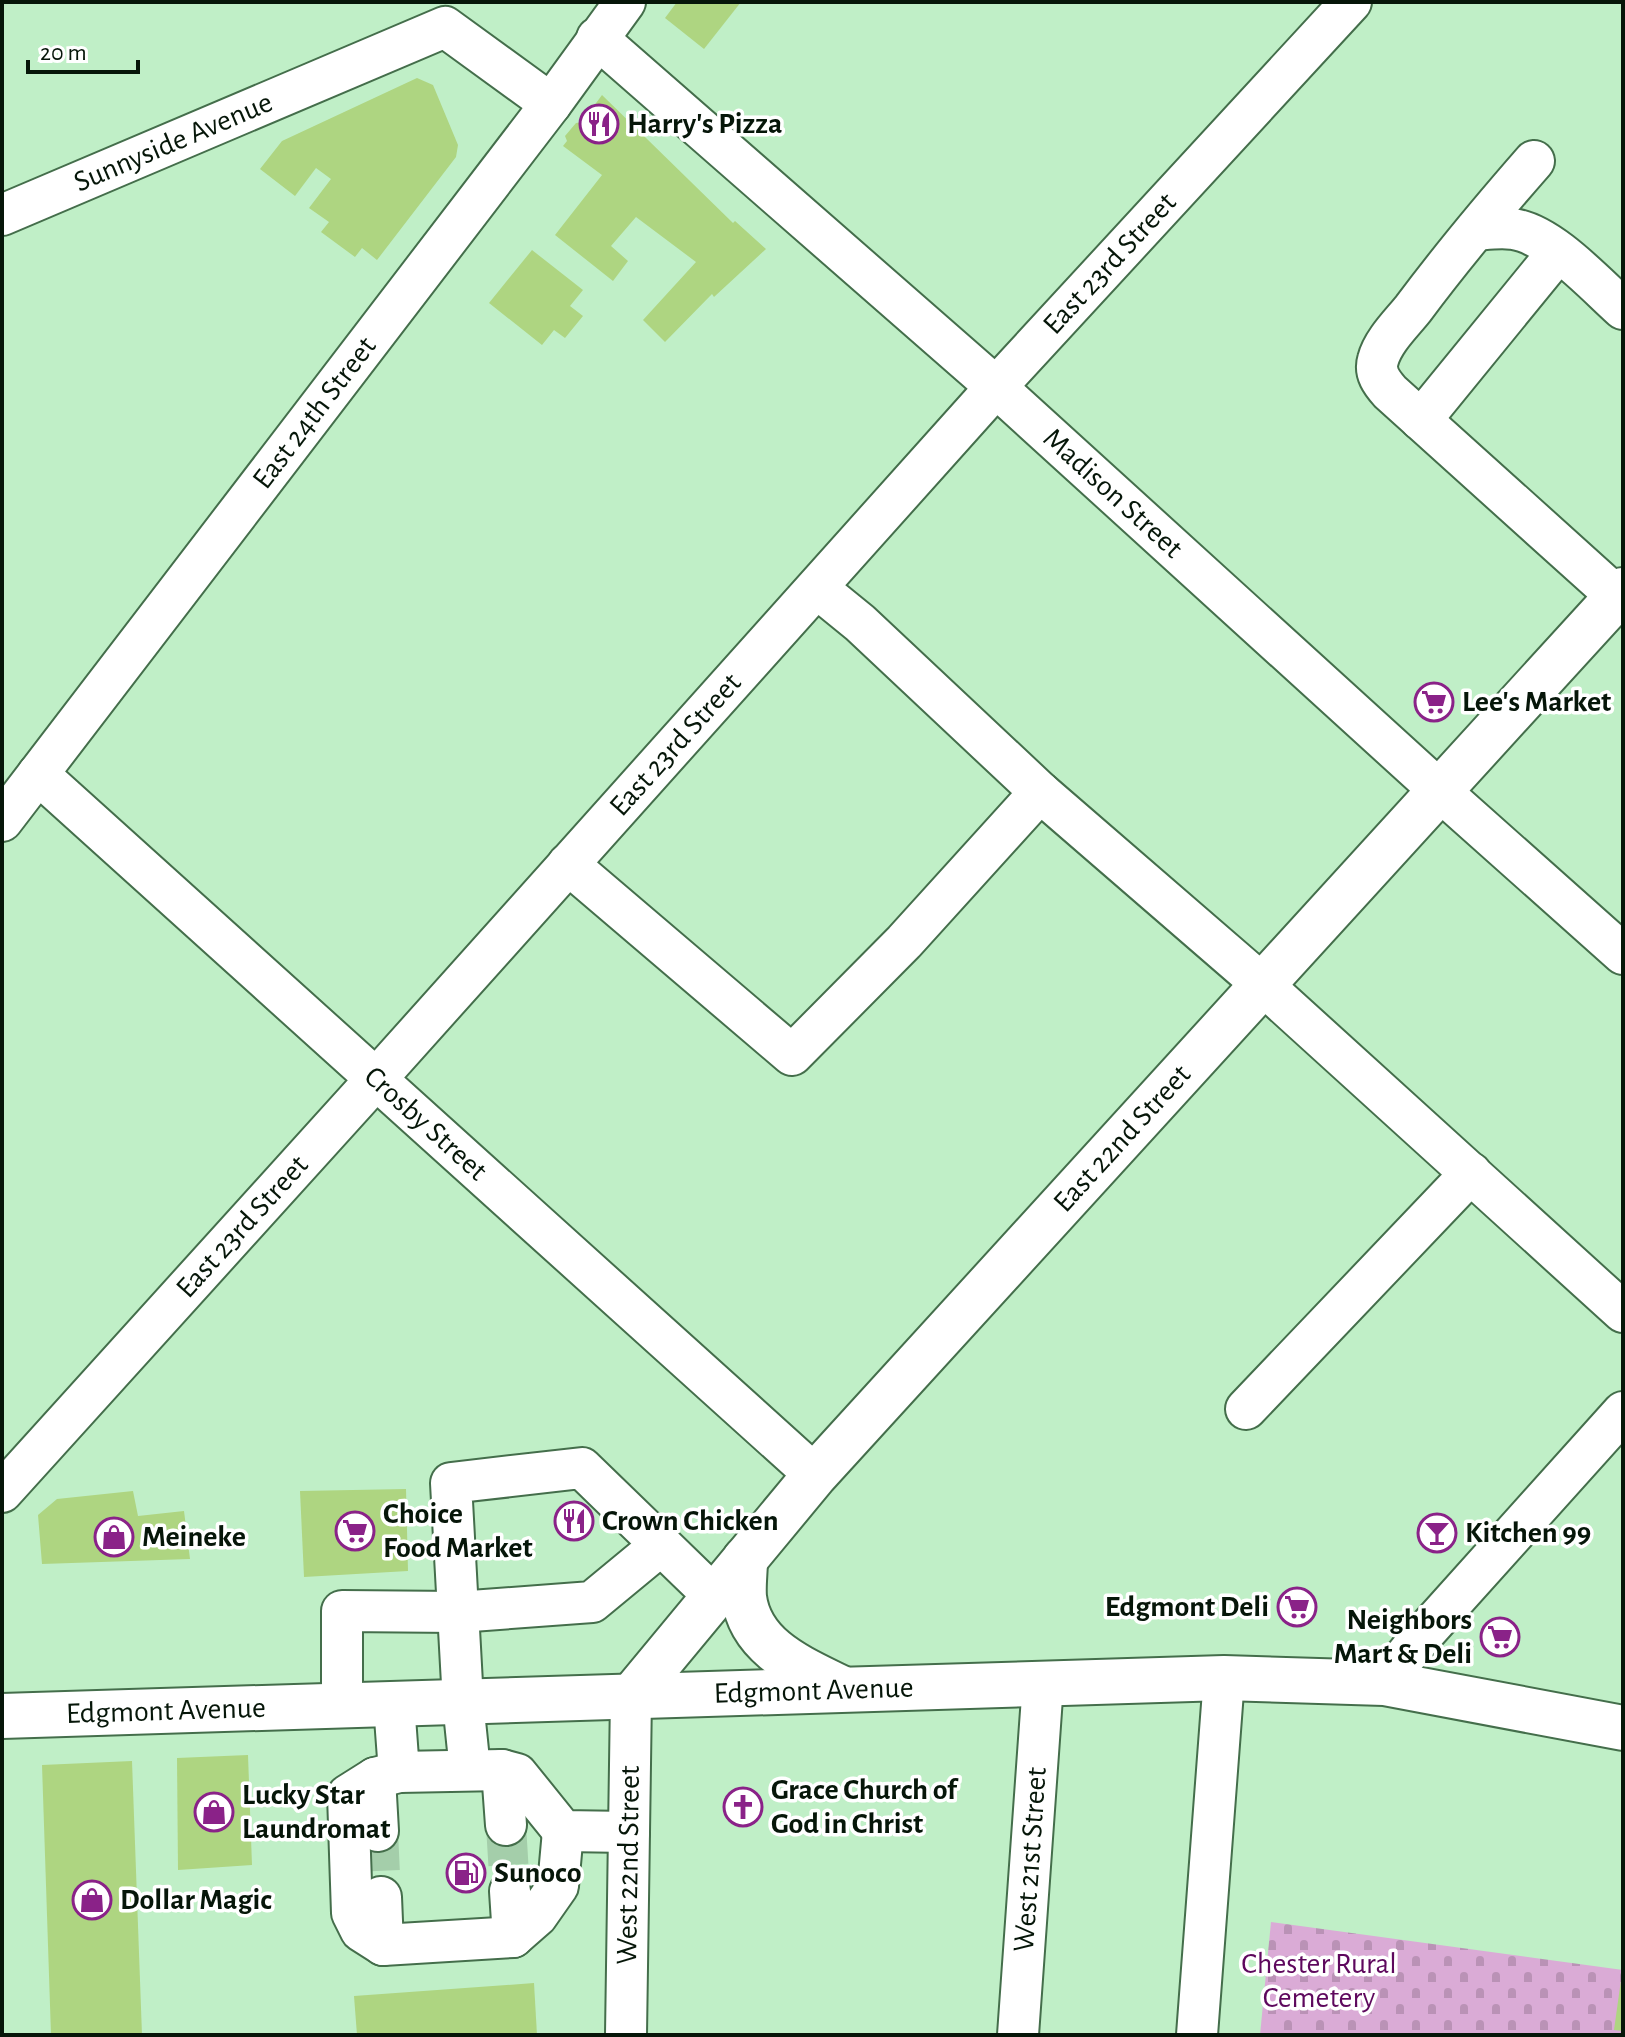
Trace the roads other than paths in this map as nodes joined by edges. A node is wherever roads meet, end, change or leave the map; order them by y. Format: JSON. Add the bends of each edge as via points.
{"nodes":[{"id":1,"x":625,"y":2,"type":"edge"},
{"id":2,"x":1351,"y":2,"type":"edge"},
{"id":3,"x":440,"y":14,"type":"edge"},
{"id":4,"x":597,"y":38,"type":"junction"},
{"id":5,"x":551,"y":104,"type":"junction"},
{"id":6,"x":1534,"y":161,"type":"dead end"},
{"id":7,"x":3,"y":212,"type":"edge"},
{"id":8,"x":1476,"y":230,"type":"junction"},
{"id":9,"x":1558,"y":252,"type":"junction"},
{"id":10,"x":1623,"y":309,"type":"edge"},
{"id":11,"x":996,"y":387,"type":"junction"},
{"id":12,"x":1421,"y":420,"type":"junction"},
{"id":13,"x":817,"y":588,"type":"junction"},
{"id":14,"x":1621,"y":596,"type":"edge"},
{"id":15,"x":38,"y":774,"type":"junction"},
{"id":16,"x":1440,"y":791,"type":"junction"},
{"id":17,"x":1040,"y":792,"type":"junction"},
{"id":18,"x":2,"y":821,"type":"edge"},
{"id":19,"x":568,"y":864,"type":"junction"},
{"id":20,"x":1623,"y":954,"type":"edge"},
{"id":21,"x":1263,"y":985,"type":"junction"},
{"id":22,"x":376,"y":1079,"type":"junction"},
{"id":23,"x":1471,"y":1173,"type":"junction"},
{"id":24,"x":1623,"y":1312,"type":"edge"},
{"id":25,"x":1246,"y":1409,"type":"dead end"},
{"id":26,"x":1623,"y":1412,"type":"edge"},
{"id":27,"x":815,"y":1475,"type":"junction"},
{"id":28,"x":2,"y":1492,"type":"edge"},
{"id":29,"x":661,"y":1545,"type":"junction"},
{"id":30,"x":745,"y":1559,"type":"junction"},
{"id":31,"x":714,"y":1596,"type":"junction"},
{"id":32,"x":458,"y":1612,"type":"junction"},
{"id":33,"x":1224,"y":1678,"type":"junction"},
{"id":34,"x":1043,"y":1683,"type":"junction"},
{"id":35,"x":1384,"y":1683,"type":"junction"},
{"id":36,"x":844,"y":1689,"type":"junction"},
{"id":37,"x":631,"y":1697,"type":"junction"},
{"id":38,"x":463,"y":1702,"type":"junction"},
{"id":39,"x":394,"y":1704,"type":"junction"},
{"id":40,"x":342,"y":1705,"type":"junction"},
{"id":41,"x":2,"y":1716,"type":"edge"},
{"id":42,"x":1623,"y":1728,"type":"edge"},
{"id":43,"x":486,"y":1770,"type":"junction"},
{"id":44,"x":387,"y":1775,"type":"junction"},
{"id":45,"x":506,"y":1825,"type":"tunnel mouth"},
{"id":46,"x":378,"y":1831,"type":"tunnel mouth"},
{"id":47,"x":563,"y":1831,"type":"junction"},
{"id":48,"x":629,"y":1832,"type":"junction"},
{"id":49,"x":510,"y":1891,"type":"tunnel mouth"},
{"id":50,"x":381,"y":1897,"type":"tunnel mouth"},
{"id":51,"x":513,"y":1937,"type":"junction"},
{"id":52,"x":383,"y":1945,"type":"junction"},
{"id":53,"x":626,"y":2035,"type":"edge"},
{"id":54,"x":1018,"y":2035,"type":"edge"},
{"id":55,"x":1197,"y":2035,"type":"edge"}],
"edges":[{"from":1,"to":4,"type":"street","name":"East 24th Street"},
{"from":2,"to":11,"type":"street","name":"East 23rd Street"},
{"from":3,"to":5,"type":"street","name":"Sunnyside Avenue"},
{"from":3,"to":7,"type":"street","name":"Sunnyside Avenue"},
{"from":4,"to":5,"type":"street","name":"East 24th Street"},
{"from":4,"to":11,"type":"street","name":"Madison Street"},
{"from":5,"to":15,"type":"street","name":"East 24th Street"},
{"from":6,"to":8,"type":"street"},
{"from":8,"to":9,"type":"street","via":[[1514,229]]},
{"from":8,"to":12,"type":"street","via":[[1377,362],[1381,382]]},
{"from":9,"to":10,"type":"street"},
{"from":9,"to":12,"type":"street"},
{"from":11,"to":13,"type":"street","name":"East 23rd Street"},
{"from":11,"to":16,"type":"street","name":"Madison Street"},
{"from":12,"to":14,"type":"street"},
{"from":13,"to":17,"type":"street"},
{"from":13,"to":19,"type":"street","name":"East 23rd Street"},
{"from":14,"to":16,"type":"main road","name":"East 22nd Street"},
{"from":15,"to":18,"type":"street","name":"East 24th Street"},
{"from":15,"to":22,"type":"street","name":"Crosby Street"},
{"from":16,"to":20,"type":"street","name":"Madison Street"},
{"from":16,"to":21,"type":"main road","name":"East 22nd Street"},
{"from":17,"to":19,"type":"street","via":[[792,1055]]},
{"from":17,"to":21,"type":"street"},
{"from":19,"to":22,"type":"street","name":"East 23rd Street"},
{"from":21,"to":23,"type":"street"},
{"from":21,"to":27,"type":"main road","name":"East 22nd Street"},
{"from":22,"to":27,"type":"street","name":"Crosby Street"},
{"from":22,"to":28,"type":"street","name":"East 23rd Street"},
{"from":23,"to":24,"type":"street"},
{"from":23,"to":25,"type":"street"},
{"from":26,"to":35,"type":"street"},
{"from":27,"to":30,"type":"main road","name":"East 22nd Street"},
{"from":29,"to":31,"type":"street"},
{"from":29,"to":32,"type":"street","via":[[592,1602]]},
{"from":29,"to":32,"type":"street","via":[[582,1468],[451,1483]]},
{"from":30,"to":31,"type":"main road","name":"East 22nd Street"},
{"from":30,"to":36,"type":"main road","via":[[744,1595],[758,1632],[786,1660]]},
{"from":31,"to":37,"type":"main road","name":"East 22nd Street"},
{"from":32,"to":38,"type":"street"},
{"from":32,"to":40,"type":"street","via":[[342,1611]]},
{"from":33,"to":34,"type":"main road","name":"Edgmont Avenue"},
{"from":33,"to":35,"type":"main road","name":"Edgmont Avenue"},
{"from":33,"to":55,"type":"street"},
{"from":34,"to":36,"type":"main road","name":"Edgmont Avenue"},
{"from":34,"to":54,"type":"street","name":"West 21st Street"},
{"from":35,"to":42,"type":"main road","name":"Edgmont Avenue"},
{"from":36,"to":37,"type":"main road","name":"Edgmont Avenue"},
{"from":37,"to":38,"type":"main road","name":"Edgmont Avenue"},
{"from":37,"to":48,"type":"street","name":"West 22nd Street"},
{"from":38,"to":39,"type":"main road","name":"Edgmont Avenue"},
{"from":38,"to":43,"type":"street"},
{"from":39,"to":40,"type":"main road","name":"Edgmont Avenue"},
{"from":39,"to":44,"type":"street"},
{"from":40,"to":41,"type":"main road","name":"Edgmont Avenue"},
{"from":43,"to":44,"type":"street"},
{"from":43,"to":45,"type":"street"},
{"from":43,"to":47,"type":"street","via":[[517,1774]]},
{"from":44,"to":46,"type":"street"},
{"from":44,"to":52,"type":"street","via":[[348,1795],[352,1913],[361,1931]]},
{"from":47,"to":48,"type":"street"},
{"from":47,"to":51,"type":"street","via":[[558,1886],[537,1916]]},
{"from":48,"to":53,"type":"street","name":"West 22nd Street"},
{"from":49,"to":51,"type":"street"},
{"from":50,"to":52,"type":"street"},
{"from":51,"to":52,"type":"street"}]}
